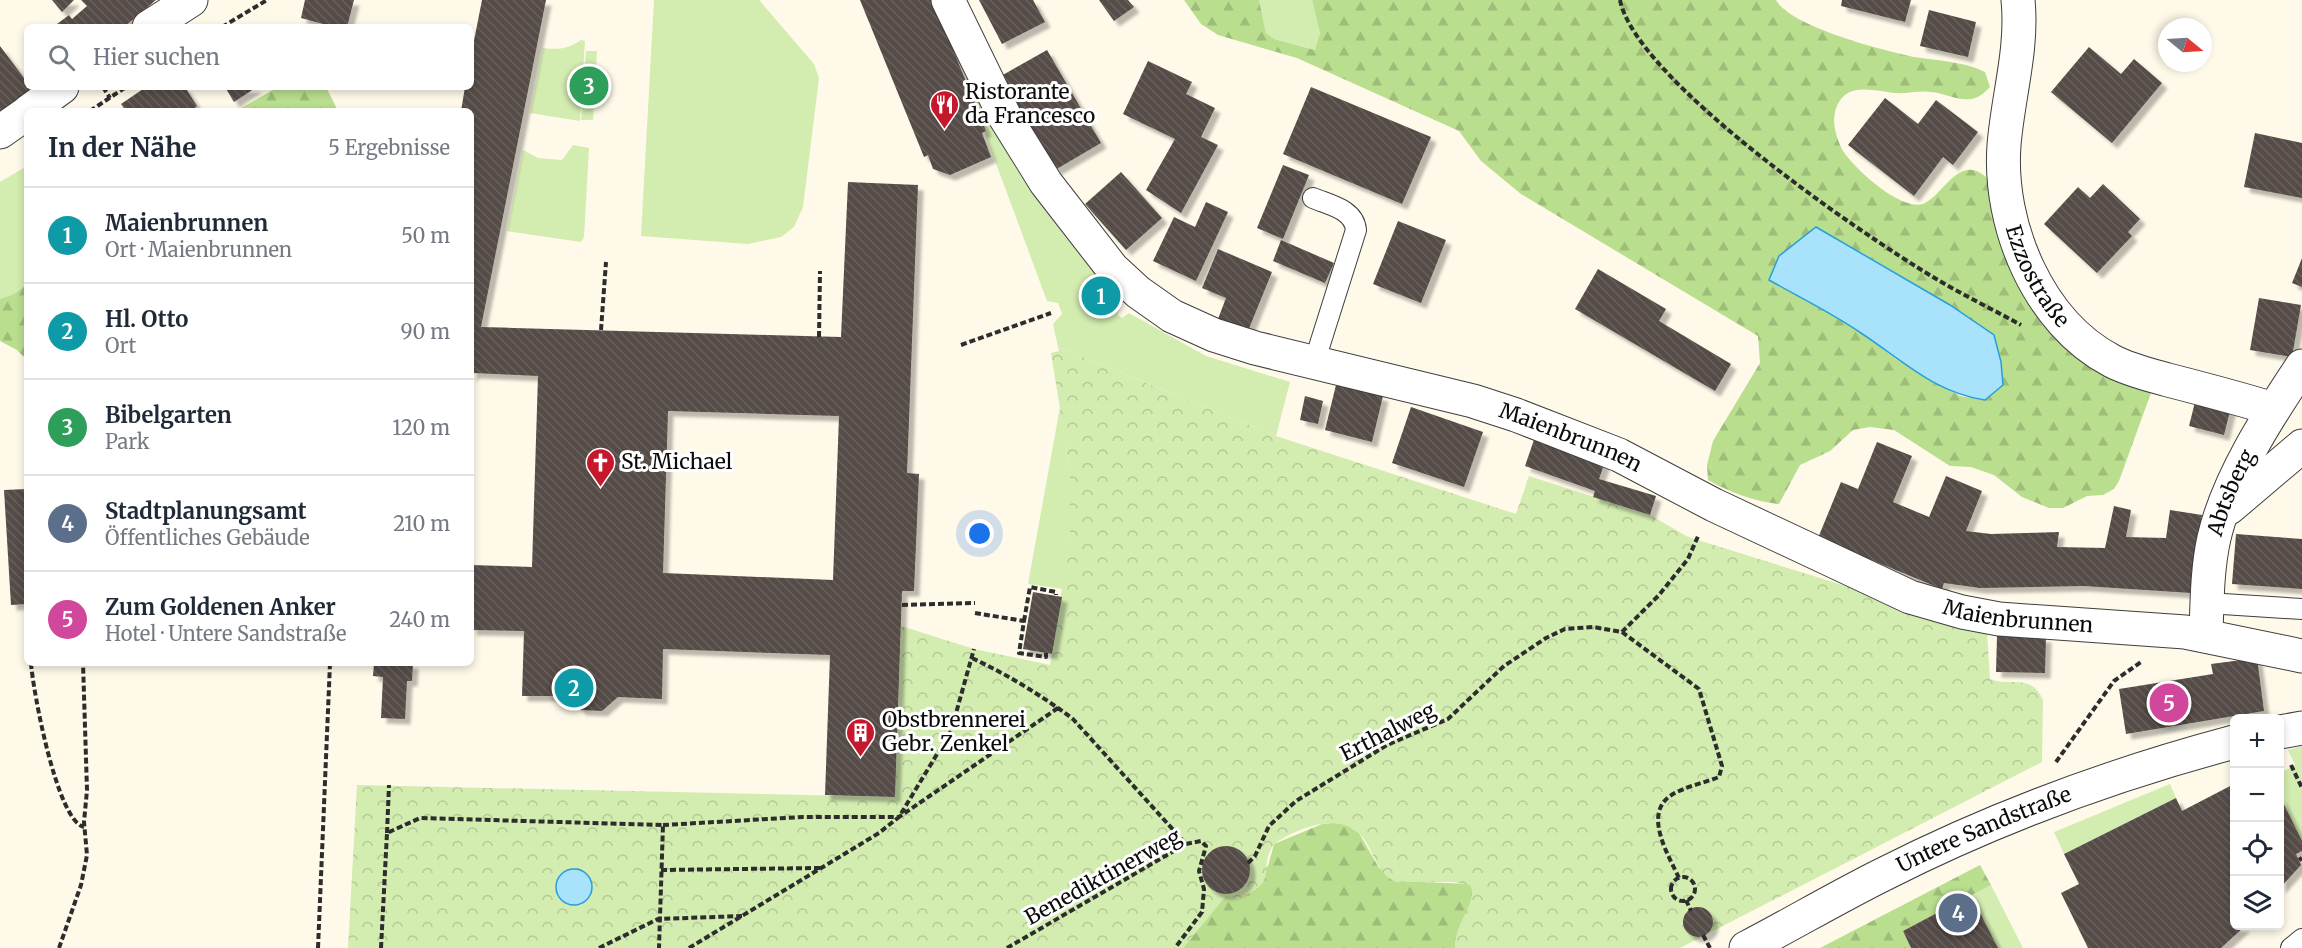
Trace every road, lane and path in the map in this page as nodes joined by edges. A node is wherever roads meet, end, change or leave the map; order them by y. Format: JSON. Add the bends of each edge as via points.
{"nodes":[{"id":1,"x":191,"y":0,"type":"edge"},
{"id":2,"x":267,"y":0,"type":"edge"},
{"id":3,"x":948,"y":0,"type":"edge"},
{"id":4,"x":1620,"y":0,"type":"edge"},
{"id":5,"x":2018,"y":0,"type":"edge"},
{"id":6,"x":154,"y":24,"type":"edge"},
{"id":7,"x":227,"y":24,"type":"edge"},
{"id":8,"x":58,"y":90,"type":"edge"},
{"id":9,"x":105,"y":90,"type":"edge"},
{"id":10,"x":122,"y":90,"type":"edge"},
{"id":11,"x":110,"y":98,"type":"junction"},
{"id":12,"x":33,"y":108,"type":"edge"},
{"id":13,"x":95,"y":108,"type":"edge"},
{"id":14,"x":24,"y":115,"type":"edge"},
{"id":15,"x":0,"y":132,"type":"edge"},
{"id":16,"x":1313,"y":198,"type":"dead end"},
{"id":17,"x":606,"y":262,"type":"dead end"},
{"id":18,"x":820,"y":271,"type":"dead end"},
{"id":19,"x":1051,"y":313,"type":"dead end"},
{"id":20,"x":602,"y":330,"type":"dead end"},
{"id":21,"x":2077,"y":335,"type":"junction"},
{"id":22,"x":819,"y":337,"type":"dead end"},
{"id":23,"x":961,"y":345,"type":"dead end"},
{"id":24,"x":1314,"y":363,"type":"junction"},
{"id":25,"x":2302,"y":366,"type":"edge"},
{"id":26,"x":2273,"y":409,"type":"junction"},
{"id":27,"x":2302,"y":446,"type":"edge"},
{"id":28,"x":2221,"y":515,"type":"junction"},
{"id":29,"x":1698,"y":538,"type":"dead end"},
{"id":30,"x":1056,"y":595,"type":"dead end"},
{"id":31,"x":975,"y":603,"type":"dead end"},
{"id":32,"x":2207,"y":603,"type":"junction"},
{"id":33,"x":902,"y":605,"type":"dead end"},
{"id":34,"x":2302,"y":609,"type":"edge"},
{"id":35,"x":975,"y":613,"type":"dead end"},
{"id":36,"x":1024,"y":621,"type":"junction"},
{"id":37,"x":1622,"y":632,"type":"junction"},
{"id":38,"x":2206,"y":635,"type":"junction"},
{"id":39,"x":974,"y":649,"type":"dead end"},
{"id":40,"x":1046,"y":653,"type":"dead end"},
{"id":41,"x":2302,"y":656,"type":"edge"},
{"id":42,"x":972,"y":658,"type":"junction"},
{"id":43,"x":32,"y":666,"type":"edge"},
{"id":44,"x":83,"y":666,"type":"edge"},
{"id":45,"x":330,"y":666,"type":"edge"},
{"id":46,"x":2114,"y":681,"type":"dead end"},
{"id":47,"x":1058,"y":708,"type":"junction"},
{"id":48,"x":898,"y":720,"type":"dead end"},
{"id":49,"x":954,"y":721,"type":"junction"},
{"id":50,"x":2302,"y":728,"type":"edge"},
{"id":51,"x":2284,"y":731,"type":"edge"},
{"id":52,"x":2230,"y":743,"type":"edge"},
{"id":53,"x":389,"y":785,"type":"dead end"},
{"id":54,"x":2054,"y":801,"type":"junction"},
{"id":55,"x":899,"y":817,"type":"junction"},
{"id":56,"x":663,"y":825,"type":"junction"},
{"id":57,"x":84,"y":827,"type":"junction"},
{"id":58,"x":387,"y":833,"type":"junction"},
{"id":59,"x":1186,"y":844,"type":"junction"},
{"id":60,"x":1248,"y":863,"type":"dead end"},
{"id":61,"x":821,"y":868,"type":"junction"},
{"id":62,"x":661,"y":870,"type":"junction"},
{"id":63,"x":1679,"y":878,"type":"junction"},
{"id":64,"x":1686,"y":900,"type":"junction"},
{"id":65,"x":1691,"y":911,"type":"dead end"},
{"id":66,"x":742,"y":916,"type":"junction"},
{"id":67,"x":658,"y":919,"type":"junction"},
{"id":68,"x":1704,"y":934,"type":"dead end"},
{"id":69,"x":2302,"y":939,"type":"edge"},
{"id":70,"x":60,"y":948,"type":"edge"},
{"id":71,"x":318,"y":948,"type":"edge"},
{"id":72,"x":381,"y":948,"type":"edge"},
{"id":73,"x":599,"y":948,"type":"edge"},
{"id":74,"x":659,"y":948,"type":"edge"},
{"id":75,"x":689,"y":948,"type":"edge"},
{"id":76,"x":1007,"y":948,"type":"edge"},
{"id":77,"x":1175,"y":948,"type":"edge"},
{"id":78,"x":1710,"y":948,"type":"edge"},
{"id":79,"x":1746,"y":948,"type":"edge"},
{"id":80,"x":2291,"y":948,"type":"edge"}],
"edges":[{"from":1,"to":6,"type":"street"},
{"from":2,"to":7,"type":"path"},
{"from":3,"to":24,"type":"street","name":"Maienbrunnen","via":[[1005,117],[1046,183],[1112,268],[1172,316],[1214,335]]},
{"from":4,"to":21,"type":"path","via":[[1623,13],[1656,61],[1724,128],[1848,221],[1933,277],[2029,329],[2050,336]]},
{"from":5,"to":21,"type":"street","name":"Ezzostraße","via":[[2013,86],[2004,145],[2004,186],[2012,228],[2025,265],[2048,301]]},
{"from":8,"to":12,"type":"street"},
{"from":9,"to":11,"type":"path"},
{"from":10,"to":11,"type":"path"},
{"from":11,"to":13,"type":"path"},
{"from":14,"to":15,"type":"street"},
{"from":16,"to":24,"type":"lane","via":[[1345,211],[1355,222],[1356,230]]},
{"from":17,"to":20,"type":"path"},
{"from":18,"to":22,"type":"path"},
{"from":19,"to":23,"type":"path"},
{"from":21,"to":26,"type":"street","name":"Ezzostraße","via":[[2121,365]]},
{"from":24,"to":38,"type":"street","name":"Maienbrunnen","via":[[1473,402],[1619,455],[1714,505],[1910,597],[1962,612]]},
{"from":25,"to":26,"type":"street","name":"Abtsberg"},
{"from":26,"to":28,"type":"street","name":"Abtsberg"},
{"from":27,"to":28,"type":"street"},
{"from":28,"to":32,"type":"street","name":"Abtsberg"},
{"from":29,"to":37,"type":"path","via":[[1667,586]]},
{"from":30,"to":36,"type":"path","via":[[1030,587]]},
{"from":31,"to":33,"type":"path"},
{"from":32,"to":34,"type":"lane"},
{"from":32,"to":38,"type":"street","name":"Abtsberg"},
{"from":35,"to":36,"type":"path"},
{"from":36,"to":40,"type":"path","via":[[1019,653],[1046,657]]},
{"from":37,"to":60,"type":"path","name":"Erthalweg","via":[[1593,627],[1565,629],[1546,638],[1504,666],[1448,719],[1387,745],[1296,801],[1269,826]]},
{"from":37,"to":63,"type":"path","name":"Erthalweg","via":[[1699,688],[1722,766],[1719,777],[1671,795],[1661,804],[1658,832]]},
{"from":38,"to":41,"type":"street","name":"Maienbrunnen"},
{"from":39,"to":42,"type":"path"},
{"from":42,"to":47,"type":"path"},
{"from":42,"to":49,"type":"path"},
{"from":43,"to":57,"type":"path","via":[[57,787],[72,820]]},
{"from":44,"to":57,"type":"path","via":[[87,790]]},
{"from":45,"to":71,"type":"path"},
{"from":46,"to":54,"type":"path","via":[[2053,766]]},
{"from":47,"to":55,"type":"path"},
{"from":47,"to":59,"type":"path","via":[[1073,719]]},
{"from":48,"to":49,"type":"path"},
{"from":49,"to":55,"type":"path"},
{"from":50,"to":51,"type":"street"},
{"from":52,"to":54,"type":"street","name":"Untere Sandstraße","via":[[2175,758]]},
{"from":53,"to":58,"type":"path"},
{"from":54,"to":79,"type":"street","name":"Untere Sandstraße","via":[[1882,875]]},
{"from":55,"to":56,"type":"path","via":[[803,817]]},
{"from":55,"to":61,"type":"path"},
{"from":56,"to":58,"type":"path","via":[[420,818]]},
{"from":56,"to":62,"type":"path"},
{"from":57,"to":70,"type":"path","via":[[86,868]]},
{"from":58,"to":72,"type":"path"},
{"from":59,"to":76,"type":"path","name":"Benediktinerweg"},
{"from":59,"to":77,"type":"path","name":"Benediktinerweg","via":[[1201,842],[1206,846],[1198,871],[1206,888],[1202,912]]},
{"from":61,"to":62,"type":"path"},
{"from":61,"to":66,"type":"path"},
{"from":62,"to":67,"type":"path"},
{"from":63,"to":64,"type":"path","name":"Erthalweg","via":[[1671,885],[1671,891],[1677,899]]},
{"from":63,"to":64,"type":"path","name":"Erthalweg","via":[[1694,885],[1694,893]]},
{"from":64,"to":65,"type":"path","name":"Erthalweg"},
{"from":66,"to":67,"type":"path"},
{"from":66,"to":75,"type":"path"},
{"from":67,"to":73,"type":"path"},
{"from":67,"to":74,"type":"path"},
{"from":68,"to":78,"type":"path"},
{"from":69,"to":80,"type":"lane"}]}
